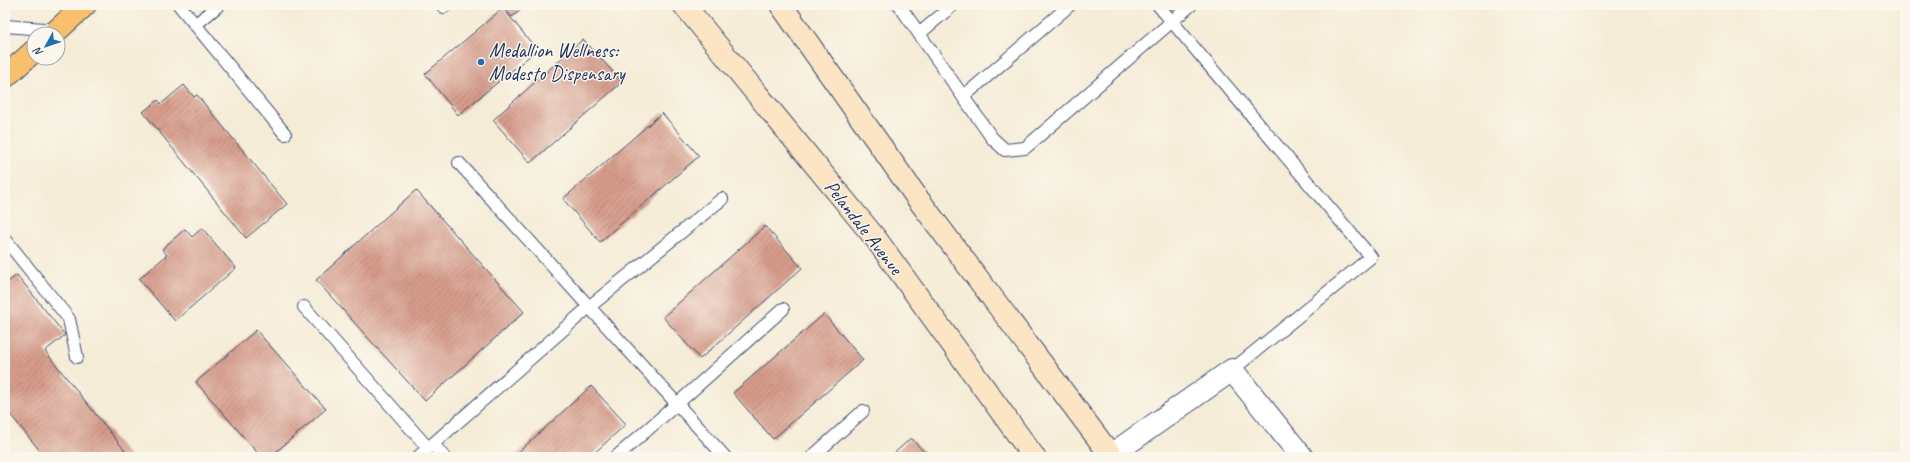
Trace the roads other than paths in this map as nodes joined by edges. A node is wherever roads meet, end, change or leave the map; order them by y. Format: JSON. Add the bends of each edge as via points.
{"nodes":[{"id":1,"x":85,"y":5,"type":"edge"},
{"id":2,"x":179,"y":5,"type":"edge"},
{"id":3,"x":219,"y":5,"type":"edge"},
{"id":4,"x":684,"y":5,"type":"edge"},
{"id":5,"x":781,"y":5,"type":"edge"},
{"id":6,"x":899,"y":5,"type":"edge"},
{"id":7,"x":953,"y":5,"type":"edge"},
{"id":8,"x":1070,"y":5,"type":"edge"},
{"id":9,"x":1158,"y":5,"type":"edge"},
{"id":10,"x":1190,"y":5,"type":"edge"},
{"id":11,"x":1172,"y":21,"type":"junction"},
{"id":12,"x":195,"y":25,"type":"junction"},
{"id":13,"x":5,"y":26,"type":"edge"},
{"id":14,"x":62,"y":26,"type":"edge"},
{"id":15,"x":26,"y":29,"type":"edge"},
{"id":16,"x":919,"y":34,"type":"junction"},
{"id":17,"x":26,"y":58,"type":"edge"},
{"id":18,"x":5,"y":77,"type":"edge"},
{"id":19,"x":963,"y":97,"type":"junction"},
{"id":20,"x":285,"y":134,"type":"dead end"},
{"id":21,"x":458,"y":163,"type":"dead end"},
{"id":22,"x":722,"y":199,"type":"dead end"},
{"id":23,"x":5,"y":239,"type":"edge"},
{"id":24,"x":304,"y":307,"type":"dead end"},
{"id":25,"x":589,"y":307,"type":"junction"},
{"id":26,"x":783,"y":309,"type":"dead end"},
{"id":27,"x":77,"y":356,"type":"dead end"},
{"id":28,"x":1232,"y":370,"type":"junction"},
{"id":29,"x":678,"y":404,"type":"junction"},
{"id":30,"x":863,"y":411,"type":"dead end"},
{"id":31,"x":430,"y":446,"type":"junction"},
{"id":32,"x":1111,"y":456,"type":"edge"},
{"id":33,"x":418,"y":457,"type":"edge"},
{"id":34,"x":444,"y":457,"type":"edge"},
{"id":35,"x":616,"y":457,"type":"edge"},
{"id":36,"x":725,"y":457,"type":"edge"},
{"id":37,"x":812,"y":457,"type":"edge"},
{"id":38,"x":1034,"y":457,"type":"edge"},
{"id":39,"x":1302,"y":457,"type":"edge"}],
"edges":[{"from":1,"to":14,"type":"main road"},
{"from":2,"to":12,"type":"lane"},
{"from":3,"to":12,"type":"lane"},
{"from":4,"to":38,"type":"main road","name":"Pelandale Avenue","via":[[876,239]]},
{"from":5,"to":32,"type":"main road","via":[[918,199]]},
{"from":6,"to":16,"type":"lane"},
{"from":7,"to":16,"type":"lane"},
{"from":8,"to":19,"type":"lane"},
{"from":9,"to":11,"type":"lane"},
{"from":10,"to":11,"type":"lane"},
{"from":11,"to":19,"type":"lane","via":[[1025,148],[1005,150],[992,138]]},
{"from":11,"to":28,"type":"lane","via":[[1371,257]]},
{"from":12,"to":20,"type":"lane"},
{"from":13,"to":15,"type":"lane"},
{"from":16,"to":19,"type":"lane"},
{"from":17,"to":18,"type":"main road"},
{"from":21,"to":25,"type":"lane"},
{"from":22,"to":25,"type":"lane"},
{"from":23,"to":27,"type":"lane","via":[[69,319]]},
{"from":24,"to":31,"type":"lane"},
{"from":25,"to":29,"type":"lane"},
{"from":25,"to":31,"type":"lane"},
{"from":26,"to":29,"type":"lane"},
{"from":28,"to":32,"type":"street"},
{"from":28,"to":39,"type":"street"},
{"from":29,"to":35,"type":"lane"},
{"from":29,"to":36,"type":"lane"},
{"from":30,"to":37,"type":"lane"},
{"from":31,"to":33,"type":"lane"},
{"from":31,"to":34,"type":"lane"}]}
